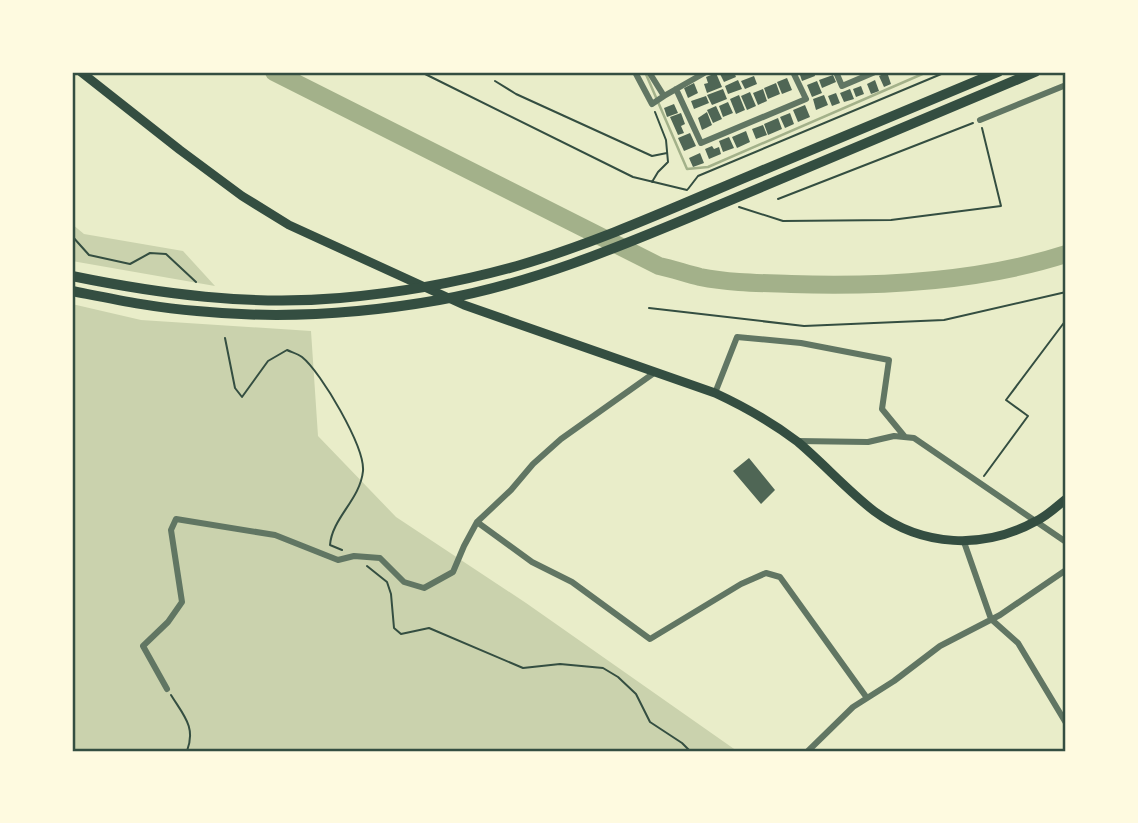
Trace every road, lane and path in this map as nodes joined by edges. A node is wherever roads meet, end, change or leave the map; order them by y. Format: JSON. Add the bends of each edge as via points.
{"nodes":[{"id":1,"x":81,"y":72,"type":"edge"},
{"id":2,"x":635,"y":72,"type":"edge"},
{"id":3,"x":649,"y":72,"type":"edge"},
{"id":4,"x":706,"y":72,"type":"edge"},
{"id":5,"x":793,"y":72,"type":"edge"},
{"id":6,"x":835,"y":72,"type":"edge"},
{"id":7,"x":875,"y":72,"type":"edge"},
{"id":8,"x":946,"y":72,"type":"edge"},
{"id":9,"x":998,"y":72,"type":"edge"},
{"id":10,"x":1035,"y":72,"type":"edge"},
{"id":11,"x":495,"y":81,"type":"dead end"},
{"id":12,"x":1066,"y":85,"type":"edge"},
{"id":13,"x":677,"y":89,"type":"junction"},
{"id":14,"x":664,"y":96,"type":"junction"},
{"id":15,"x":652,"y":104,"type":"junction"},
{"id":16,"x":980,"y":120,"type":"joint"},
{"id":17,"x":667,"y":153,"type":"junction"},
{"id":18,"x":652,"y":182,"type":"dead end"},
{"id":19,"x":687,"y":191,"type":"dead end"},
{"id":20,"x":778,"y":199,"type":"dead end"},
{"id":21,"x":72,"y":236,"type":"edge"},
{"id":22,"x":72,"y":276,"type":"edge"},
{"id":23,"x":196,"y":282,"type":"dead end"},
{"id":24,"x":72,"y":291,"type":"edge"},
{"id":25,"x":1066,"y":292,"type":"edge"},
{"id":26,"x":649,"y":308,"type":"dead end"},
{"id":27,"x":1066,"y":320,"type":"edge"},
{"id":28,"x":225,"y":338,"type":"dead end"},
{"id":29,"x":654,"y":373,"type":"junction"},
{"id":30,"x":715,"y":393,"type":"junction"},
{"id":31,"x":905,"y":437,"type":"junction"},
{"id":32,"x":797,"y":441,"type":"junction"},
{"id":33,"x":979,"y":483,"type":"junction"},
{"id":34,"x":1066,"y":499,"type":"edge"},
{"id":35,"x":1037,"y":521,"type":"junction"},
{"id":36,"x":477,"y":522,"type":"junction"},
{"id":37,"x":964,"y":542,"type":"junction"},
{"id":38,"x":1066,"y":542,"type":"edge"},
{"id":39,"x":354,"y":556,"type":"junction"},
{"id":40,"x":1066,"y":570,"type":"edge"},
{"id":41,"x":991,"y":619,"type":"junction"},
{"id":42,"x":167,"y":689,"type":"joint"},
{"id":43,"x":867,"y":698,"type":"junction"},
{"id":44,"x":1066,"y":723,"type":"edge"},
{"id":45,"x":187,"y":751,"type":"edge"},
{"id":46,"x":690,"y":751,"type":"edge"},
{"id":47,"x":808,"y":751,"type":"edge"}],
"edges":[{"from":1,"to":29,"type":"main road","via":[[242,196],[289,225],[464,305]]},
{"from":2,"to":15,"type":"street"},
{"from":3,"to":14,"type":"street"},
{"from":4,"to":13,"type":"street"},
{"from":5,"to":13,"type":"street","via":[[806,99],[701,143]]},
{"from":6,"to":7,"type":"street","via":[[842,86]]},
{"from":8,"to":19,"type":"path","via":[[698,176]]},
{"from":9,"to":22,"type":"highway","via":[[594,240],[517,266],[439,284],[340,298],[268,300],[197,297]]},
{"from":10,"to":24,"type":"highway","via":[[609,251],[516,282],[440,300],[348,312],[273,315],[197,312]]},
{"from":11,"to":17,"type":"path","via":[[652,156]]},
{"from":12,"to":16,"type":"street"},
{"from":13,"to":14,"type":"street"},
{"from":14,"to":15,"type":"street"},
{"from":15,"to":17,"type":"path"},
{"from":16,"to":20,"type":"path"},
{"from":17,"to":18,"type":"path","via":[[667,162]]},
{"from":21,"to":23,"type":"path","via":[[89,255],[130,264],[150,253],[166,254]]},
{"from":25,"to":26,"type":"path","via":[[944,320],[804,326]]},
{"from":27,"to":33,"type":"path","via":[[1006,400],[1028,416]]},
{"from":28,"to":39,"type":"path","via":[[235,388],[242,397],[268,360],[287,350],[301,356],[321,379],[355,438],[363,470],[355,498],[331,535],[330,545]]},
{"from":29,"to":30,"type":"main road"},
{"from":29,"to":36,"type":"street","via":[[561,439]]},
{"from":30,"to":31,"type":"street","via":[[737,337],[801,343],[889,360],[882,409]]},
{"from":30,"to":32,"type":"main road"},
{"from":31,"to":32,"type":"street","via":[[868,442]]},
{"from":31,"to":33,"type":"street","via":[[914,438]]},
{"from":32,"to":37,"type":"main road","via":[[874,511],[904,529]]},
{"from":33,"to":35,"type":"street"},
{"from":34,"to":35,"type":"main road"},
{"from":35,"to":37,"type":"main road","via":[[1005,535]]},
{"from":35,"to":38,"type":"street"},
{"from":36,"to":39,"type":"street","via":[[453,572],[424,588],[404,582],[380,558]]},
{"from":36,"to":43,"type":"street","via":[[532,562],[572,582],[650,639],[741,584],[766,573],[780,577]]},
{"from":37,"to":41,"type":"street"},
{"from":39,"to":42,"type":"street","via":[[338,560],[275,534],[176,519],[171,530],[182,602],[143,646]]},
{"from":39,"to":46,"type":"path","via":[[387,582],[394,628],[401,634],[429,628],[523,668],[560,664],[603,668],[636,694],[650,722]]},
{"from":40,"to":41,"type":"street"},
{"from":41,"to":43,"type":"street","via":[[940,646]]},
{"from":41,"to":44,"type":"street","via":[[1018,643]]},
{"from":42,"to":45,"type":"path","via":[[188,724],[192,737]]},
{"from":43,"to":47,"type":"street"}]}
